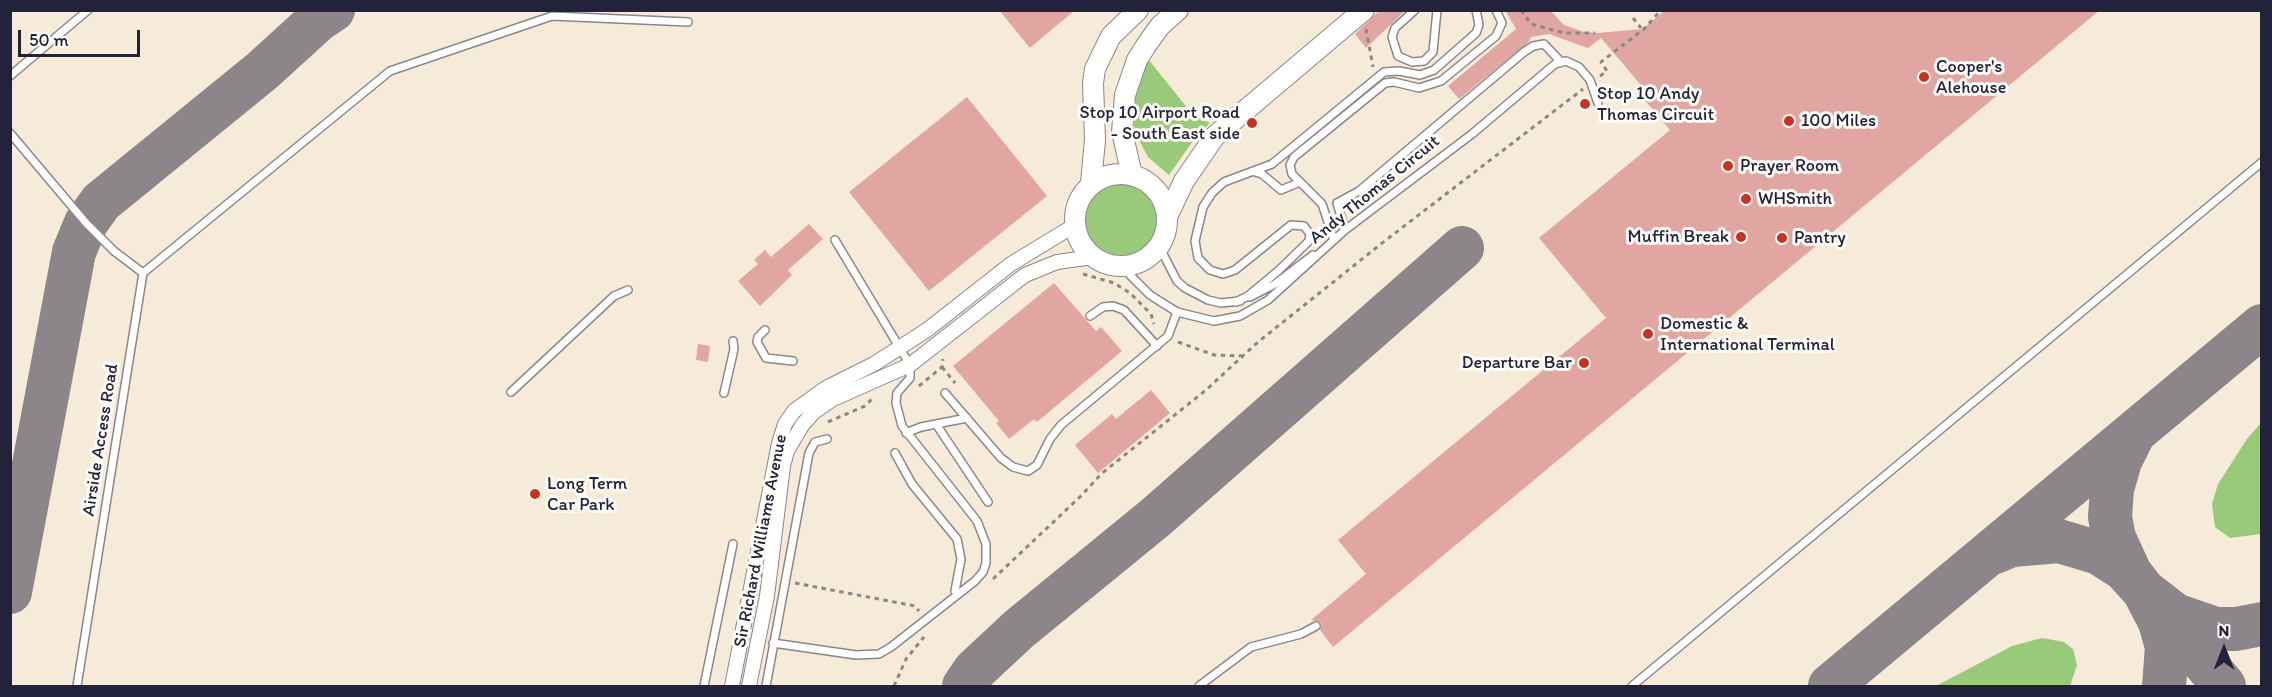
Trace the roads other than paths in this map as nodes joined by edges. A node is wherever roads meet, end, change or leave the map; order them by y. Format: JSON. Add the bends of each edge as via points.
{"nodes":[{"id":1,"x":88,"y":10,"type":"edge"},
{"id":2,"x":1138,"y":10,"type":"edge"},
{"id":3,"x":1178,"y":10,"type":"edge"},
{"id":4,"x":1415,"y":10,"type":"edge"},
{"id":5,"x":1437,"y":10,"type":"edge"},
{"id":6,"x":1476,"y":10,"type":"edge"},
{"id":7,"x":1496,"y":10,"type":"edge"},
{"id":8,"x":1365,"y":19,"type":"edge"},
{"id":9,"x":688,"y":22,"type":"dead end"},
{"id":10,"x":1561,"y":62,"type":"junction"},
{"id":11,"x":10,"y":76,"type":"edge"},
{"id":12,"x":1598,"y":103,"type":"dead end"},
{"id":13,"x":10,"y":133,"type":"edge"},
{"id":14,"x":2262,"y":162,"type":"edge"},
{"id":15,"x":1255,"y":172,"type":"junction"},
{"id":16,"x":1132,"y":175,"type":"junction"},
{"id":17,"x":1300,"y":182,"type":"junction"},
{"id":18,"x":1091,"y":183,"type":"junction"},
{"id":19,"x":1167,"y":218,"type":"junction"},
{"id":20,"x":1075,"y":225,"type":"junction"},
{"id":21,"x":1345,"y":230,"type":"junction"},
{"id":22,"x":835,"y":240,"type":"dead end"},
{"id":23,"x":1334,"y":240,"type":"junction"},
{"id":24,"x":1159,"y":246,"type":"junction"},
{"id":25,"x":1323,"y":249,"type":"junction"},
{"id":26,"x":1093,"y":257,"type":"junction"},
{"id":27,"x":1121,"y":266,"type":"junction"},
{"id":28,"x":143,"y":273,"type":"junction"},
{"id":29,"x":628,"y":290,"type":"dead end"},
{"id":30,"x":1236,"y":302,"type":"junction"},
{"id":31,"x":1177,"y":312,"type":"junction"},
{"id":32,"x":1090,"y":316,"type":"dead end"},
{"id":33,"x":765,"y":330,"type":"dead end"},
{"id":34,"x":733,"y":341,"type":"dead end"},
{"id":35,"x":1157,"y":346,"type":"junction"},
{"id":36,"x":899,"y":348,"type":"junction"},
{"id":37,"x":793,"y":361,"type":"dead end"},
{"id":38,"x":910,"y":365,"type":"junction"},
{"id":39,"x":511,"y":392,"type":"dead end"},
{"id":40,"x":724,"y":393,"type":"dead end"},
{"id":41,"x":945,"y":393,"type":"dead end"},
{"id":42,"x":967,"y":418,"type":"junction"},
{"id":43,"x":936,"y":424,"type":"junction"},
{"id":44,"x":906,"y":433,"type":"junction"},
{"id":45,"x":827,"y":439,"type":"dead end"},
{"id":46,"x":894,"y":453,"type":"dead end"},
{"id":47,"x":988,"y":502,"type":"dead end"},
{"id":48,"x":733,"y":543,"type":"dead end"},
{"id":49,"x":956,"y":591,"type":"dead end"},
{"id":50,"x":1316,"y":626,"type":"dead end"},
{"id":51,"x":773,"y":643,"type":"junction"},
{"id":52,"x":77,"y":687,"type":"edge"},
{"id":53,"x":704,"y":687,"type":"edge"},
{"id":54,"x":732,"y":687,"type":"edge"},
{"id":55,"x":749,"y":687,"type":"edge"},
{"id":56,"x":766,"y":687,"type":"edge"},
{"id":57,"x":1199,"y":687,"type":"edge"},
{"id":58,"x":1632,"y":687,"type":"edge"}],
"edges":[{"from":1,"to":11,"type":"lane"},
{"from":2,"to":18,"type":"street","via":[[1111,36],[1095,69]]},
{"from":3,"to":16,"type":"street","via":[[1160,26],[1137,60],[1125,95],[1122,132]]},
{"from":4,"to":5,"type":"lane","via":[[1395,28],[1392,37],[1398,56],[1412,62],[1424,61],[1433,52]]},
{"from":6,"to":15,"type":"lane","via":[[1476,33],[1434,70],[1420,75],[1384,72],[1278,160]]},
{"from":7,"to":17,"type":"lane","via":[[1502,23],[1496,36],[1442,81],[1419,88],[1385,83],[1294,157],[1290,169]]},
{"from":8,"to":19,"type":"street","via":[[1346,26],[1226,126],[1194,164]]},
{"from":9,"to":28,"type":"lane","via":[[552,16],[390,70]]},
{"from":10,"to":12,"type":"lane","via":[[1579,66]]},
{"from":10,"to":21,"type":"lane","name":"Andy Thomas Circuit"},
{"from":10,"to":21,"type":"lane","via":[[1544,44],[1524,52],[1359,190],[1337,203]]},
{"from":13,"to":28,"type":"lane","via":[[86,223]]},
{"from":14,"to":58,"type":"lane"},
{"from":15,"to":17,"type":"lane","via":[[1281,190]]},
{"from":15,"to":30,"type":"lane","via":[[1224,182],[1203,207],[1195,241],[1203,265],[1223,274],[1231,272],[1296,224],[1304,226],[1310,238],[1263,284]]},
{"from":16,"to":18,"type":"street","via":[[1107,176]]},
{"from":16,"to":19,"type":"street","via":[[1157,190]]},
{"from":17,"to":23,"type":"lane","via":[[1322,204]]},
{"from":18,"to":20,"type":"street","via":[[1079,200]]},
{"from":19,"to":24,"type":"street"},
{"from":20,"to":26,"type":"street","via":[[1081,243]]},
{"from":20,"to":36,"type":"street","name":"Sir Richard Williams Avenue","via":[[1011,264]]},
{"from":21,"to":23,"type":"lane","name":"Andy Thomas Circuit"},
{"from":22,"to":36,"type":"lane"},
{"from":23,"to":25,"type":"lane","name":"Andy Thomas Circuit"},
{"from":24,"to":27,"type":"street","via":[[1136,263]]},
{"from":24,"to":30,"type":"lane","via":[[1177,281],[1185,288],[1208,300]]},
{"from":25,"to":30,"type":"lane","via":[[1263,292]]},
{"from":25,"to":31,"type":"lane","name":"Andy Thomas Circuit","via":[[1269,300],[1240,316],[1206,321]]},
{"from":26,"to":27,"type":"street"},
{"from":26,"to":38,"type":"street","name":"Sir Richard Williams Avenue","via":[[1057,262],[1025,275]]},
{"from":27,"to":31,"type":"lane","name":"Andy Thomas Circuit","via":[[1150,295]]},
{"from":28,"to":52,"type":"lane","name":"Airside Access Road"},
{"from":29,"to":39,"type":"lane","via":[[607,303]]},
{"from":31,"to":35,"type":"lane","via":[[1168,336]]},
{"from":32,"to":35,"type":"lane","via":[[1103,307],[1124,310]]},
{"from":33,"to":37,"type":"lane","via":[[757,342],[766,358]]},
{"from":34,"to":40,"type":"lane"},
{"from":35,"to":42,"type":"lane","via":[[1061,425],[1036,465],[1028,471],[1001,458]]},
{"from":36,"to":38,"type":"lane"},
{"from":36,"to":54,"type":"street","name":"Sir Richard Williams Avenue","via":[[808,399],[785,423]]},
{"from":38,"to":44,"type":"lane","via":[[910,378],[897,393],[896,403]]},
{"from":38,"to":55,"type":"street","name":"Sir Richard Williams Avenue","via":[[822,405],[803,424],[787,451],[767,596]]},
{"from":41,"to":42,"type":"lane"},
{"from":42,"to":43,"type":"lane"},
{"from":43,"to":44,"type":"lane"},
{"from":43,"to":47,"type":"lane"},
{"from":44,"to":51,"type":"lane","via":[[977,521],[986,543],[983,572],[879,654],[856,655]]},
{"from":45,"to":51,"type":"lane","via":[[815,442],[809,453]]},
{"from":46,"to":49,"type":"lane","via":[[912,484],[957,539],[961,559]]},
{"from":48,"to":53,"type":"lane"},
{"from":50,"to":57,"type":"lane","via":[[1301,634],[1251,647]]},
{"from":51,"to":56,"type":"lane"}]}
